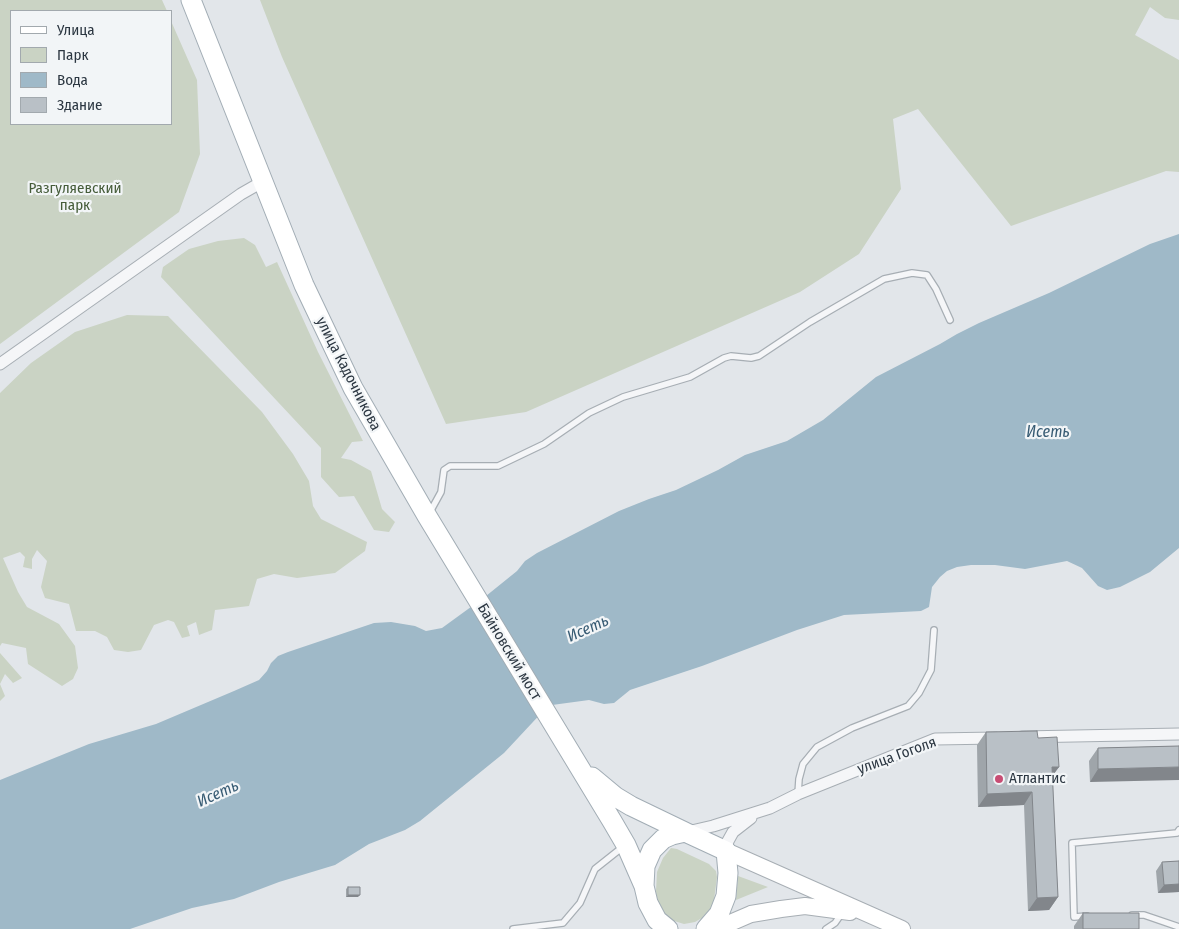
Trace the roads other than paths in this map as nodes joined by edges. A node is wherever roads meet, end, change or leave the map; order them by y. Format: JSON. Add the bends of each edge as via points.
{"nodes":[{"id":1,"x":191,"y":2,"type":"edge"},
{"id":2,"x":262,"y":182,"type":"junction"},
{"id":3,"x":950,"y":320,"type":"dead end"},
{"id":4,"x":0,"y":364,"type":"edge"},
{"id":5,"x":428,"y":516,"type":"junction"},
{"id":6,"x":453,"y":558,"type":"joint"},
{"id":7,"x":934,"y":630,"type":"dead end"},
{"id":8,"x":1179,"y":734,"type":"edge"},
{"id":9,"x":564,"y":743,"type":"junction"},
{"id":10,"x":798,"y":794,"type":"junction"},
{"id":11,"x":770,"y":808,"type":"junction"},
{"id":12,"x":1179,"y":830,"type":"edge"},
{"id":13,"x":685,"y":832,"type":"junction"},
{"id":14,"x":626,"y":845,"type":"junction"},
{"id":15,"x":726,"y":851,"type":"junction"},
{"id":16,"x":646,"y":894,"type":"junction"},
{"id":17,"x":843,"y":910,"type":"junction"},
{"id":18,"x":1124,"y":915,"type":"edge"},
{"id":19,"x":1094,"y":916,"type":"edge"},
{"id":20,"x":875,"y":918,"type":"junction"},
{"id":21,"x":1179,"y":927,"type":"edge"},
{"id":22,"x":514,"y":929,"type":"edge"},
{"id":23,"x":651,"y":929,"type":"edge"},
{"id":24,"x":668,"y":929,"type":"edge"},
{"id":25,"x":706,"y":929,"type":"edge"},
{"id":26,"x":716,"y":929,"type":"edge"},
{"id":27,"x":826,"y":929,"type":"edge"},
{"id":28,"x":902,"y":929,"type":"edge"}],
"edges":[{"from":1,"to":2,"type":"main road","name":"улица Кадочникова"},
{"from":2,"to":4,"type":"street"},
{"from":2,"to":5,"type":"main road","name":"улица Кадочникова","via":[[339,360],[369,418]]},
{"from":3,"to":5,"type":"lane","via":[[927,275],[912,273],[884,279],[759,356],[724,358],[690,377],[623,397],[589,412],[544,444],[498,466],[450,466],[444,470],[441,492]]},
{"from":5,"to":6,"type":"main road","name":"улица Кадочникова"},
{"from":6,"to":9,"type":"main road","name":"Байновский мост"},
{"from":7,"to":10,"type":"lane","via":[[931,670],[919,693],[908,706],[852,728],[816,747],[804,764]]},
{"from":8,"to":10,"type":"street","name":"улица Гоголя","via":[[935,739]]},
{"from":9,"to":13,"type":"main road","via":[[588,773],[616,797]]},
{"from":9,"to":14,"type":"main road"},
{"from":10,"to":11,"type":"street","name":"улица Гоголя"},
{"from":11,"to":13,"type":"street","name":"улица Гоголя"},
{"from":11,"to":15,"type":"street","via":[[733,832]]},
{"from":12,"to":19,"type":"lane","via":[[1178,833],[1072,843],[1074,917]]},
{"from":13,"to":15,"type":"main road"},
{"from":13,"to":16,"type":"main road","via":[[663,839],[652,850],[645,866]]},
{"from":14,"to":16,"type":"main road"},
{"from":14,"to":22,"type":"lane","via":[[595,869],[580,903],[563,923]]},
{"from":15,"to":20,"type":"main road"},
{"from":15,"to":25,"type":"main road","via":[[726,896],[719,914]]},
{"from":16,"to":23,"type":"main road"},
{"from":16,"to":24,"type":"main road","via":[[657,920]]},
{"from":17,"to":20,"type":"main road"},
{"from":17,"to":26,"type":"main road","via":[[805,906],[781,908],[751,914]]},
{"from":17,"to":27,"type":"lane","via":[[835,923]]},
{"from":18,"to":21,"type":"lane","via":[[1144,915]]},
{"from":20,"to":28,"type":"main road"}]}
